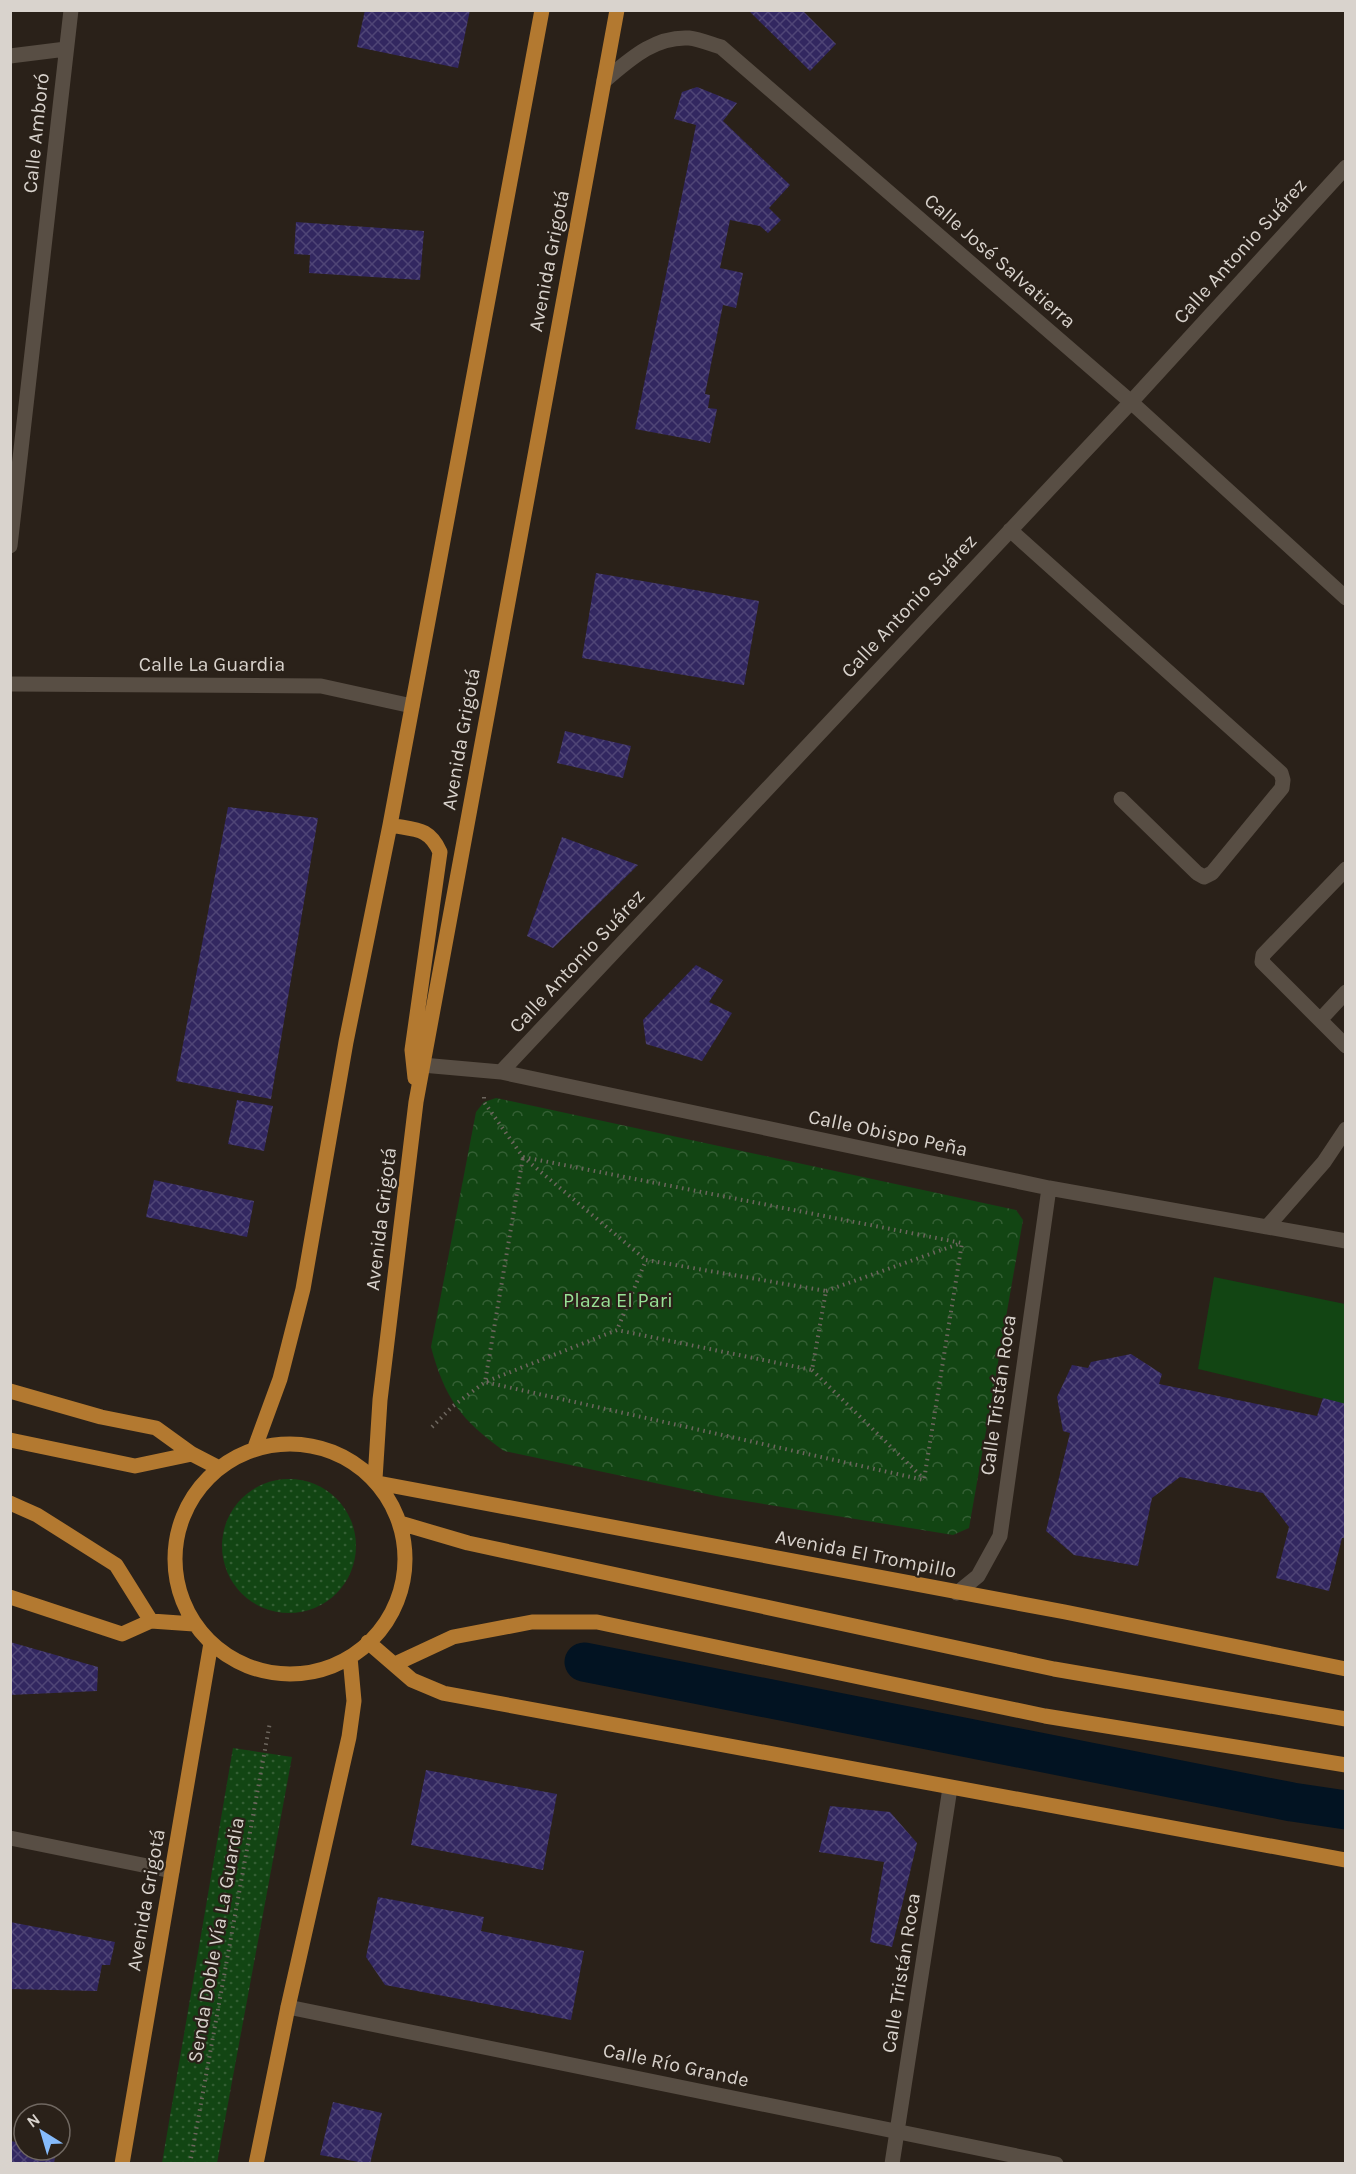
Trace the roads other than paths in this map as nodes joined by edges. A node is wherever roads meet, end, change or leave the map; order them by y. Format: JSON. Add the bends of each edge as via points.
{"nodes":[{"id":1,"x":71,"y":10,"type":"edge"},
{"id":2,"x":542,"y":10,"type":"edge"},
{"id":3,"x":617,"y":10,"type":"edge"},
{"id":4,"x":66,"y":49,"type":"junction"},
{"id":5,"x":10,"y":56,"type":"edge"},
{"id":6,"x":604,"y":81,"type":"junction"},
{"id":7,"x":1346,"y":167,"type":"edge"},
{"id":8,"x":1131,"y":402,"type":"junction"},
{"id":9,"x":1010,"y":530,"type":"junction"},
{"id":10,"x":10,"y":546,"type":"edge"},
{"id":11,"x":1346,"y":598,"type":"edge"},
{"id":12,"x":10,"y":684,"type":"edge"},
{"id":13,"x":412,"y":706,"type":"junction"},
{"id":14,"x":1121,"y":799,"type":"dead end"},
{"id":15,"x":390,"y":825,"type":"junction"},
{"id":16,"x":1346,"y":869,"type":"edge"},
{"id":17,"x":1346,"y":992,"type":"edge"},
{"id":18,"x":1320,"y":1020,"type":"junction"},
{"id":19,"x":1346,"y":1046,"type":"edge"},
{"id":20,"x":422,"y":1065,"type":"junction"},
{"id":21,"x":495,"y":1072,"type":"junction"},
{"id":22,"x":416,"y":1102,"type":"junction"},
{"id":23,"x":1346,"y":1129,"type":"edge"},
{"id":24,"x":1049,"y":1188,"type":"junction"},
{"id":25,"x":1267,"y":1227,"type":"junction"},
{"id":26,"x":1346,"y":1241,"type":"edge"},
{"id":27,"x":10,"y":1391,"type":"edge"},
{"id":28,"x":10,"y":1440,"type":"edge"},
{"id":29,"x":254,"y":1450,"type":"junction"},
{"id":30,"x":192,"y":1454,"type":"junction"},
{"id":31,"x":219,"y":1468,"type":"junction"},
{"id":32,"x":376,"y":1481,"type":"junction"},
{"id":33,"x":10,"y":1503,"type":"edge"},
{"id":34,"x":400,"y":1523,"type":"junction"},
{"id":35,"x":957,"y":1593,"type":"junction"},
{"id":36,"x":10,"y":1598,"type":"edge"},
{"id":37,"x":151,"y":1621,"type":"junction"},
{"id":38,"x":194,"y":1624,"type":"junction"},
{"id":39,"x":368,"y":1642,"type":"junction"},
{"id":40,"x":211,"y":1643,"type":"junction"},
{"id":41,"x":350,"y":1657,"type":"junction"},
{"id":42,"x":395,"y":1664,"type":"junction"},
{"id":43,"x":1343,"y":1670,"type":"edge"},
{"id":44,"x":1346,"y":1719,"type":"edge"},
{"id":45,"x":1346,"y":1765,"type":"edge"},
{"id":46,"x":950,"y":1788,"type":"junction"},
{"id":47,"x":10,"y":1838,"type":"edge"},
{"id":48,"x":1346,"y":1860,"type":"edge"},
{"id":49,"x":172,"y":1871,"type":"junction"},
{"id":50,"x":288,"y":2007,"type":"junction"},
{"id":51,"x":898,"y":2132,"type":"junction"},
{"id":52,"x":122,"y":2163,"type":"edge"},
{"id":53,"x":256,"y":2163,"type":"edge"},
{"id":54,"x":892,"y":2163,"type":"edge"},
{"id":55,"x":1056,"y":2163,"type":"edge"}],
"edges":[{"from":1,"to":4,"type":"street","name":"Calle Amboró"},
{"from":2,"to":13,"type":"main road"},
{"from":3,"to":6,"type":"main road","name":"Avenida Grigotá"},
{"from":4,"to":5,"type":"street"},
{"from":4,"to":10,"type":"street","name":"Calle Amboró"},
{"from":6,"to":8,"type":"street","name":"Calle José Salvatierra","via":[[640,51],[664,41],[690,38],[720,47]]},
{"from":6,"to":20,"type":"main road","name":"Avenida Grigotá"},
{"from":7,"to":8,"type":"street","name":"Calle Antonio Suárez"},
{"from":8,"to":9,"type":"street","name":"Calle Antonio Suárez"},
{"from":8,"to":11,"type":"street","name":"Calle José Salvatierra"},
{"from":9,"to":14,"type":"street","via":[[1281,773],[1283,780],[1282,788],[1212,873],[1204,877]]},
{"from":9,"to":21,"type":"street","name":"Calle Antonio Suárez"},
{"from":12,"to":13,"type":"street","name":"Calle La Guardia","via":[[321,686]]},
{"from":13,"to":15,"type":"main road"},
{"from":15,"to":22,"type":"main road","via":[[421,831],[434,838],[440,852],[412,1050]]},
{"from":15,"to":29,"type":"main road","via":[[346,1042],[303,1289],[280,1379]]},
{"from":16,"to":18,"type":"street","via":[[1263,955],[1265,968]]},
{"from":17,"to":18,"type":"street"},
{"from":18,"to":19,"type":"street"},
{"from":20,"to":21,"type":"street","name":"Calle Obispo Peña"},
{"from":20,"to":22,"type":"main road","name":"Avenida Grigotá"},
{"from":21,"to":24,"type":"street","name":"Calle Obispo Peña"},
{"from":22,"to":32,"type":"main road","name":"Avenida Grigotá","via":[[385,1351]]},
{"from":23,"to":25,"type":"street","via":[[1324,1162]]},
{"from":24,"to":25,"type":"street","name":"Calle Obispo Peña"},
{"from":24,"to":35,"type":"street","name":"Calle Tristán Roca","via":[[1000,1536],[978,1576]]},
{"from":25,"to":26,"type":"street","name":"Calle Obispo Peña"},
{"from":27,"to":30,"type":"main road","via":[[156,1428]]},
{"from":28,"to":30,"type":"main road","via":[[135,1466]]},
{"from":29,"to":31,"type":"main road"},
{"from":29,"to":32,"type":"main road","via":[[288,1444],[320,1448],[349,1460]]},
{"from":30,"to":31,"type":"main road"},
{"from":31,"to":38,"type":"main road","via":[[189,1504],[175,1549],[175,1572]]},
{"from":32,"to":34,"type":"main road"},
{"from":32,"to":35,"type":"main road","name":"Avenida El Trompillo"},
{"from":33,"to":37,"type":"main road","via":[[37,1515],[116,1565]]},
{"from":34,"to":39,"type":"main road","via":[[404,1543],[402,1584],[390,1616]]},
{"from":34,"to":44,"type":"main road","via":[[468,1543],[1054,1669]]},
{"from":35,"to":43,"type":"main road","name":"Avenida El Trompillo"},
{"from":36,"to":37,"type":"main road","via":[[122,1635]]},
{"from":37,"to":38,"type":"main road"},
{"from":38,"to":40,"type":"main road"},
{"from":39,"to":41,"type":"main road"},
{"from":39,"to":42,"type":"main road"},
{"from":40,"to":41,"type":"main road","via":[[246,1664],[278,1673],[303,1673]]},
{"from":40,"to":49,"type":"main road","name":"Avenida Grigotá"},
{"from":41,"to":50,"type":"main road","via":[[354,1701],[349,1737]]},
{"from":42,"to":45,"type":"main road","via":[[453,1637],[532,1622],[597,1622],[1045,1716]]},
{"from":42,"to":46,"type":"main road","via":[[412,1680],[443,1693]]},
{"from":46,"to":48,"type":"main road"},
{"from":46,"to":51,"type":"street","name":"Calle Tristán Roca"},
{"from":47,"to":49,"type":"street"},
{"from":49,"to":52,"type":"main road","name":"Avenida Grigotá"},
{"from":50,"to":51,"type":"street","name":"Calle Río Grande"},
{"from":50,"to":53,"type":"main road"},
{"from":51,"to":54,"type":"street","name":"Calle Tristán Roca"},
{"from":51,"to":55,"type":"street","name":"Calle Río Grande"}]}
